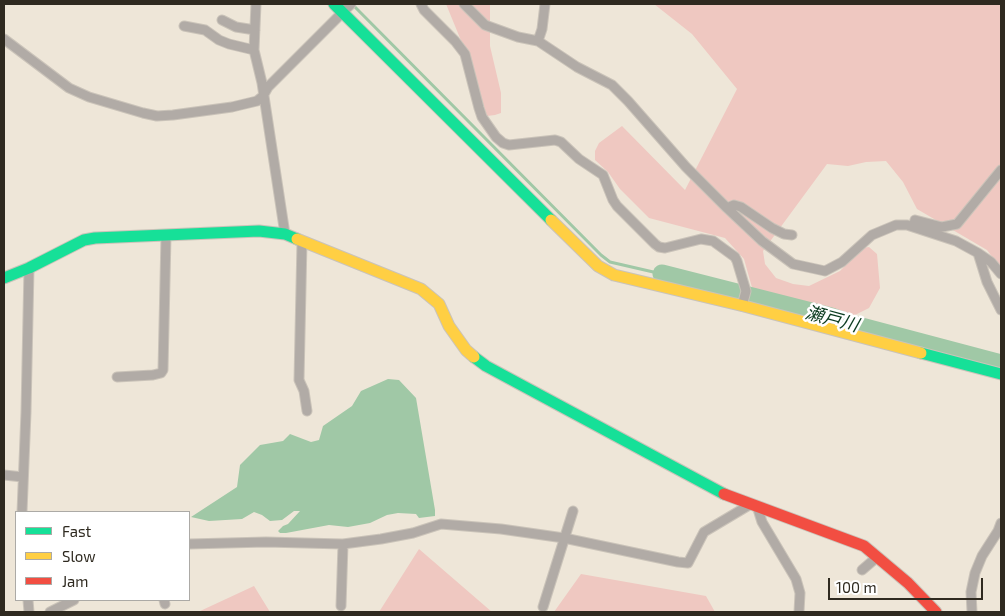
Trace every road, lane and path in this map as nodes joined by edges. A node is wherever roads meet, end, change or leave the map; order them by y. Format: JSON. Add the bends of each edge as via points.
{"nodes":[{"id":1,"x":256,"y":4,"type":"edge"},
{"id":2,"x":421,"y":4,"type":"edge"},
{"id":3,"x":464,"y":4,"type":"edge"},
{"id":4,"x":545,"y":4,"type":"edge"},
{"id":5,"x":344,"y":6,"type":"edge"},
{"id":6,"x":222,"y":20,"type":"dead end"},
{"id":7,"x":184,"y":26,"type":"dead end"},
{"id":8,"x":255,"y":30,"type":"junction"},
{"id":9,"x":4,"y":38,"type":"edge"},
{"id":10,"x":538,"y":41,"type":"junction"},
{"id":11,"x":254,"y":50,"type":"junction"},
{"id":12,"x":263,"y":96,"type":"junction"},
{"id":13,"x":1001,"y":170,"type":"edge"},
{"id":14,"x":727,"y":208,"type":"junction"},
{"id":15,"x":913,"y":227,"type":"junction"},
{"id":16,"x":285,"y":234,"type":"junction"},
{"id":17,"x":792,"y":235,"type":"dead end"},
{"id":18,"x":166,"y":236,"type":"junction"},
{"id":19,"x":302,"y":241,"type":"junction"},
{"id":20,"x":978,"y":253,"type":"junction"},
{"id":21,"x":29,"y":268,"type":"junction"},
{"id":22,"x":1001,"y":274,"type":"edge"},
{"id":23,"x":4,"y":278,"type":"edge"},
{"id":24,"x":742,"y":306,"type":"junction"},
{"id":25,"x":1001,"y":310,"type":"edge"},
{"id":26,"x":1001,"y":374,"type":"edge"},
{"id":27,"x":117,"y":378,"type":"dead end"},
{"id":28,"x":307,"y":411,"type":"dead end"},
{"id":29,"x":4,"y":475,"type":"edge"},
{"id":30,"x":23,"y":477,"type":"junction"},
{"id":31,"x":754,"y":505,"type":"junction"},
{"id":32,"x":22,"y":511,"type":"edge"},
{"id":33,"x":574,"y":511,"type":"dead end"},
{"id":34,"x":1001,"y":523,"type":"edge"},
{"id":35,"x":564,"y":538,"type":"junction"},
{"id":36,"x":190,"y":544,"type":"edge"},
{"id":37,"x":343,"y":544,"type":"junction"},
{"id":38,"x":876,"y":558,"type":"junction"},
{"id":39,"x":862,"y":570,"type":"dead end"},
{"id":40,"x":72,"y":601,"type":"edge"},
{"id":41,"x":341,"y":606,"type":"dead end"},
{"id":42,"x":543,"y":607,"type":"dead end"},
{"id":43,"x":50,"y":612,"type":"edge"},
{"id":44,"x":799,"y":612,"type":"edge"},
{"id":45,"x":936,"y":612,"type":"edge"},
{"id":46,"x":972,"y":612,"type":"edge"}],
"edges":[{"from":1,"to":8,"type":"street"},
{"from":2,"to":24,"type":"street","via":[[465,54],[482,117],[496,137],[509,145],[561,142],[603,175],[617,206],[659,247],[701,239],[713,241],[738,261],[746,291]]},
{"from":3,"to":10,"type":"street","via":[[480,22],[491,28]]},
{"from":4,"to":10,"type":"street"},
{"from":5,"to":12,"type":"street"},
{"from":5,"to":24,"type":"street","via":[[598,266],[614,275]]},
{"from":6,"to":8,"type":"street","via":[[236,27]]},
{"from":7,"to":11,"type":"street","via":[[205,30],[219,40]]},
{"from":8,"to":11,"type":"street"},
{"from":9,"to":12,"type":"street","via":[[68,88],[143,113],[157,116],[186,114],[249,103]]},
{"from":10,"to":14,"type":"street","via":[[612,85]]},
{"from":11,"to":12,"type":"street"},
{"from":12,"to":16,"type":"street"},
{"from":13,"to":15,"type":"street","via":[[957,224],[942,227],[915,220]]},
{"from":14,"to":15,"type":"street","via":[[793,264],[825,271],[842,262],[872,235],[896,225]]},
{"from":14,"to":17,"type":"street","via":[[741,207],[772,228]]},
{"from":15,"to":20,"type":"street","via":[[956,241]]},
{"from":16,"to":18,"type":"street","via":[[259,231]]},
{"from":16,"to":19,"type":"street"},
{"from":18,"to":21,"type":"street","via":[[84,240]]},
{"from":18,"to":27,"type":"street","via":[[162,373]]},
{"from":19,"to":28,"type":"street","via":[[299,380]]},
{"from":19,"to":31,"type":"street","via":[[420,289],[439,304],[449,326],[466,350],[486,366],[728,495]]},
{"from":20,"to":22,"type":"street"},
{"from":20,"to":25,"type":"street"},
{"from":21,"to":23,"type":"street"},
{"from":21,"to":30,"type":"street"},
{"from":24,"to":26,"type":"street"},
{"from":29,"to":30,"type":"street"},
{"from":30,"to":32,"type":"street"},
{"from":31,"to":35,"type":"street","via":[[704,532],[688,563]]},
{"from":31,"to":38,"type":"street","via":[[864,546]]},
{"from":31,"to":44,"type":"street","via":[[796,579],[800,593]]},
{"from":33,"to":35,"type":"street"},
{"from":34,"to":46,"type":"street","via":[[978,563],[971,592]]},
{"from":35,"to":37,"type":"street","via":[[441,524],[412,533]]},
{"from":35,"to":42,"type":"street"},
{"from":36,"to":37,"type":"street"},
{"from":37,"to":41,"type":"street"},
{"from":38,"to":39,"type":"street"},
{"from":38,"to":45,"type":"street","via":[[908,583]]},
{"from":40,"to":43,"type":"street"}]}
